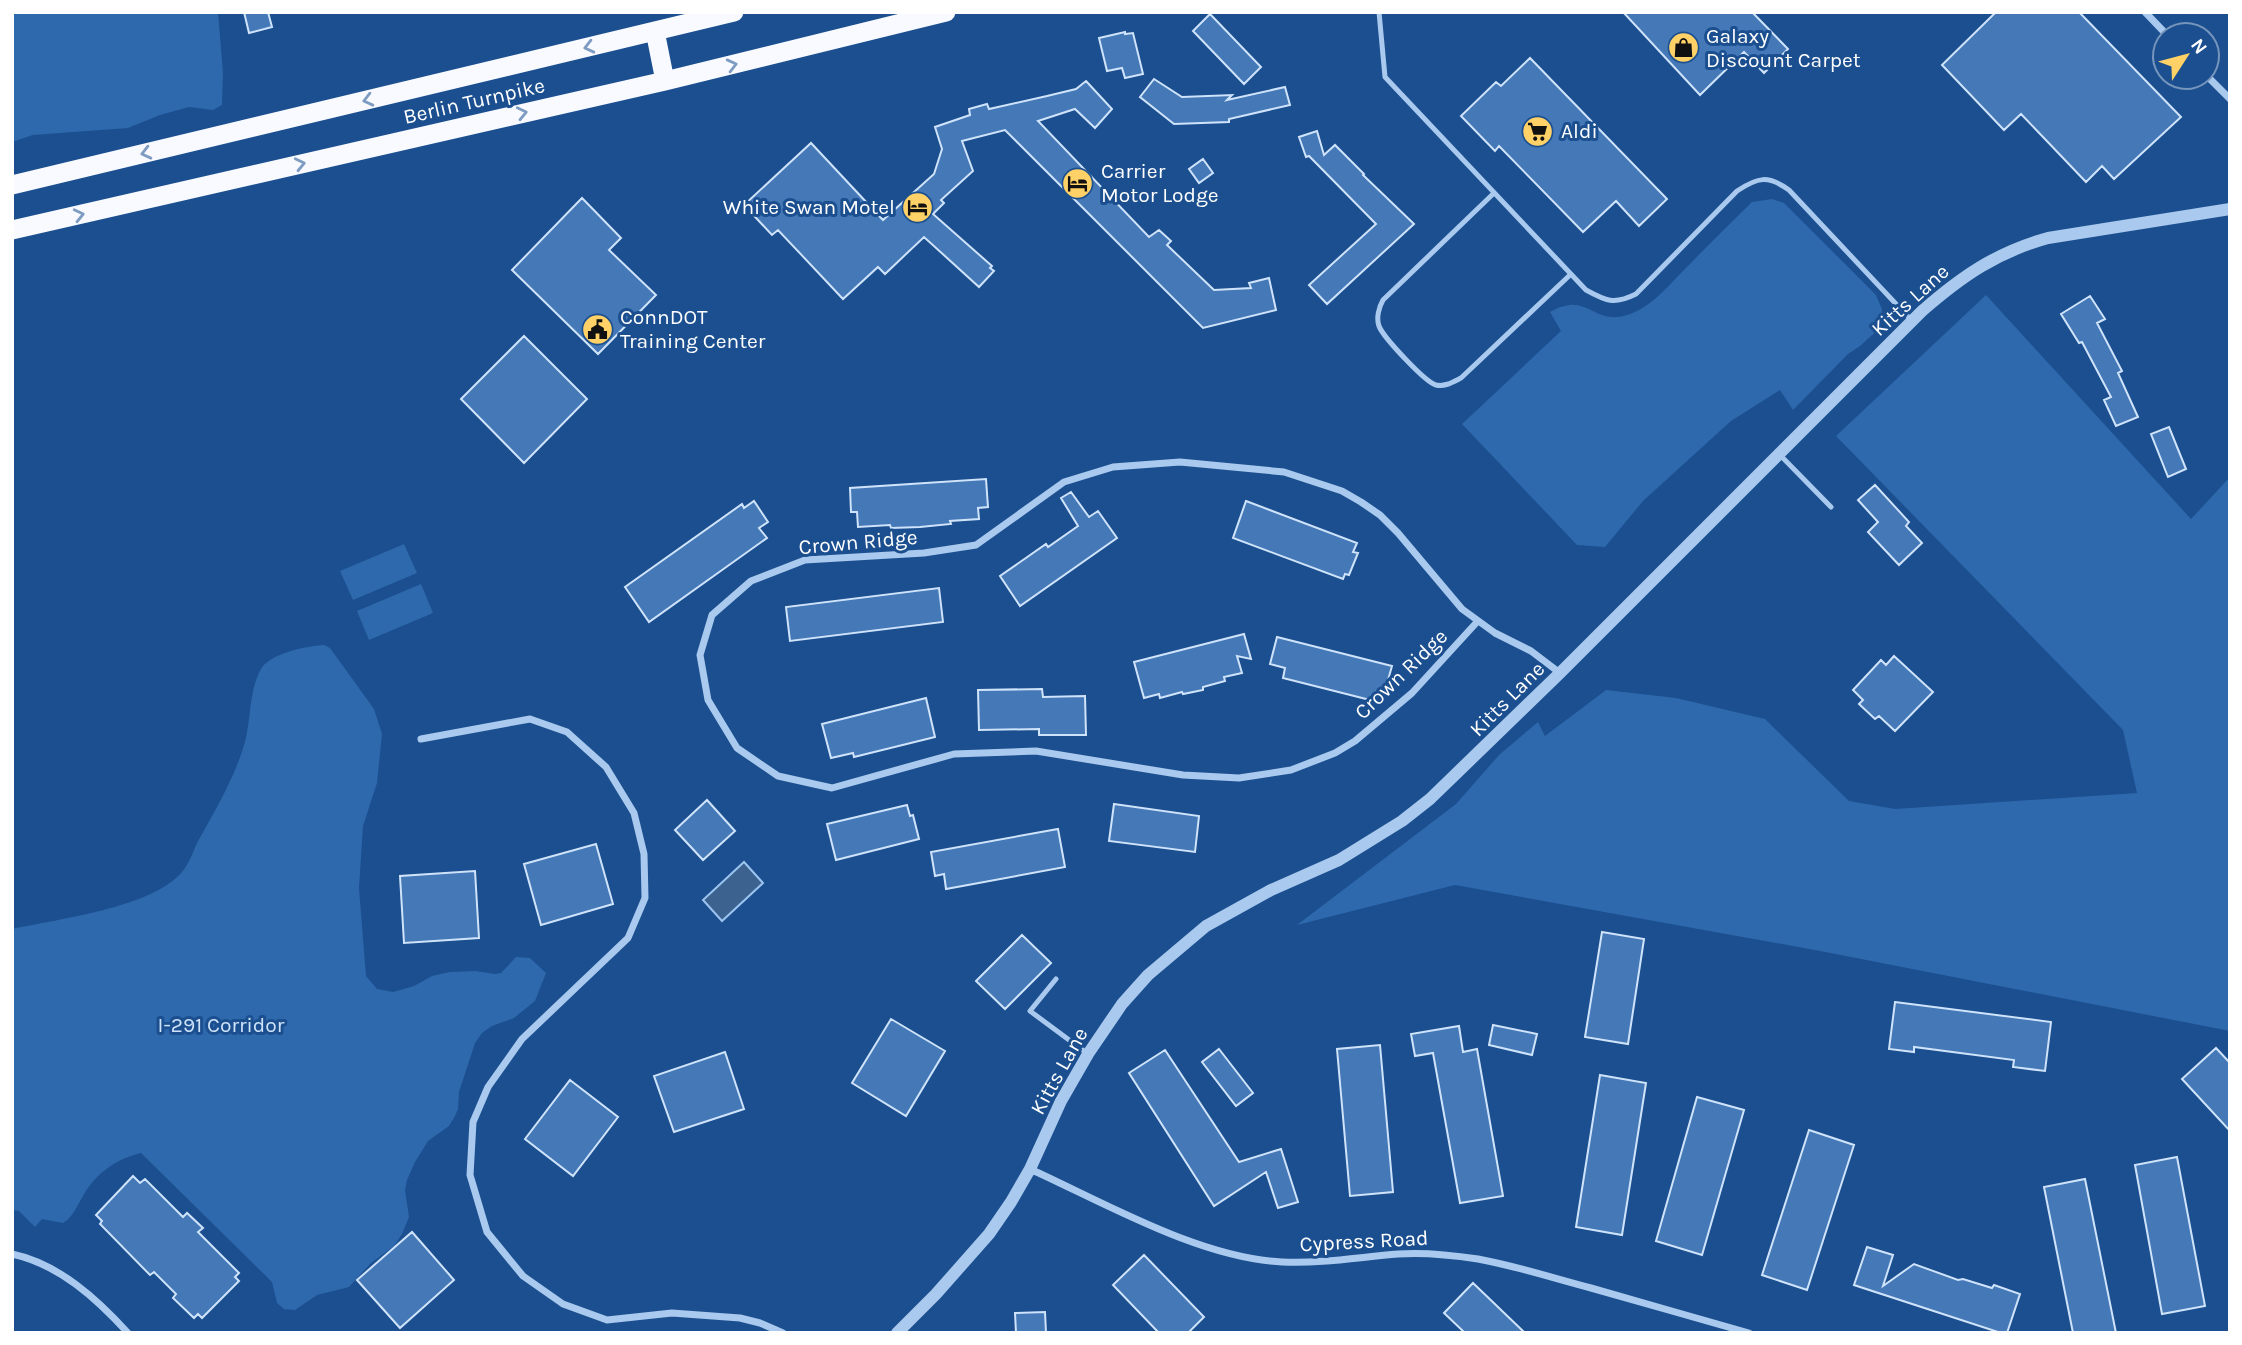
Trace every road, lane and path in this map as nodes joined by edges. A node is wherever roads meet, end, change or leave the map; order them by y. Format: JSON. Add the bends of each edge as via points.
{"nodes":[{"id":1,"x":734,"y":12,"type":"edge"},
{"id":2,"x":946,"y":12,"type":"edge"},
{"id":3,"x":1379,"y":12,"type":"edge"},
{"id":4,"x":655,"y":31,"type":"junction"},
{"id":5,"x":665,"y":81,"type":"junction"},
{"id":6,"x":12,"y":186,"type":"edge"},
{"id":7,"x":1494,"y":193,"type":"junction"},
{"id":8,"x":2230,"y":209,"type":"edge"},
{"id":9,"x":12,"y":230,"type":"edge"},
{"id":10,"x":1571,"y":274,"type":"junction"},
{"id":11,"x":1912,"y":321,"type":"junction"},
{"id":12,"x":1779,"y":454,"type":"junction"},
{"id":13,"x":1830,"y":507,"type":"dead end"},
{"id":14,"x":1478,"y":622,"type":"junction"},
{"id":15,"x":1560,"y":674,"type":"junction"},
{"id":16,"x":421,"y":739,"type":"dead end"},
{"id":17,"x":1056,"y":979,"type":"dead end"},
{"id":18,"x":1088,"y":1054,"type":"junction"},
{"id":19,"x":1030,"y":1168,"type":"junction"},
{"id":20,"x":12,"y":1254,"type":"edge"},
{"id":21,"x":128,"y":1333,"type":"edge"},
{"id":22,"x":783,"y":1333,"type":"edge"},
{"id":23,"x":897,"y":1333,"type":"edge"},
{"id":24,"x":1749,"y":1333,"type":"edge"}],
"edges":[{"from":1,"to":4,"type":"highway","name":"Berlin Turnpike"},
{"from":5,"to":2,"type":"highway","name":"Berlin Turnpike","one_way":true},
{"from":3,"to":7,"type":"lane","via":[[1385,77]]},
{"from":4,"to":5,"type":"highway"},
{"from":4,"to":6,"type":"highway","name":"Berlin Turnpike","one_way":true},
{"from":9,"to":5,"type":"highway","name":"Berlin Turnpike","one_way":true},
{"from":7,"to":10,"type":"lane"},
{"from":7,"to":10,"type":"lane","via":[[1379,307],[1378,325],[1424,379],[1449,385],[1461,378]]},
{"from":8,"to":11,"type":"street","name":"Kitts Lane","via":[[2022,246],[1972,271]]},
{"from":10,"to":11,"type":"lane","via":[[1605,301],[1627,299],[1737,191],[1763,179],[1789,190]]},
{"from":11,"to":12,"type":"street","name":"Kitts Lane"},
{"from":12,"to":13,"type":"lane"},
{"from":12,"to":15,"type":"street","name":"Kitts Lane"},
{"from":14,"to":14,"type":"street","name":"Crown Ridge","via":[[1454,601],[1380,515],[1342,491],[1284,472],[1180,462],[1113,467],[1064,482],[975,545],[805,560],[751,580],[712,615],[700,655],[708,700],[737,748],[778,776],[832,788],[954,754],[1036,751],[1183,775],[1239,778],[1291,770],[1355,741],[1412,693]]},
{"from":14,"to":15,"type":"street","name":"Crown Ridge","via":[[1531,651]]},
{"from":15,"to":18,"type":"street","name":"Kitts Lane","via":[[1457,776],[1402,821],[1339,860],[1206,926],[1148,975]]},
{"from":16,"to":22,"type":"street","via":[[530,719],[567,732],[606,767],[634,813],[644,855],[645,898],[628,938],[522,1039],[488,1087],[473,1122],[471,1175],[487,1232],[523,1276],[563,1304],[607,1320],[672,1313],[760,1323]]},
{"from":17,"to":18,"type":"lane","via":[[1030,1011]]},
{"from":18,"to":19,"type":"street","name":"Kitts Lane"},
{"from":19,"to":23,"type":"street","name":"Kitts Lane","via":[[989,1234]]},
{"from":19,"to":24,"type":"street","name":"Cypress Road","via":[[1178,1236],[1245,1258],[1319,1262],[1402,1254],[1477,1259]]},
{"from":20,"to":21,"type":"street","via":[[62,1274],[102,1304]]}]}
